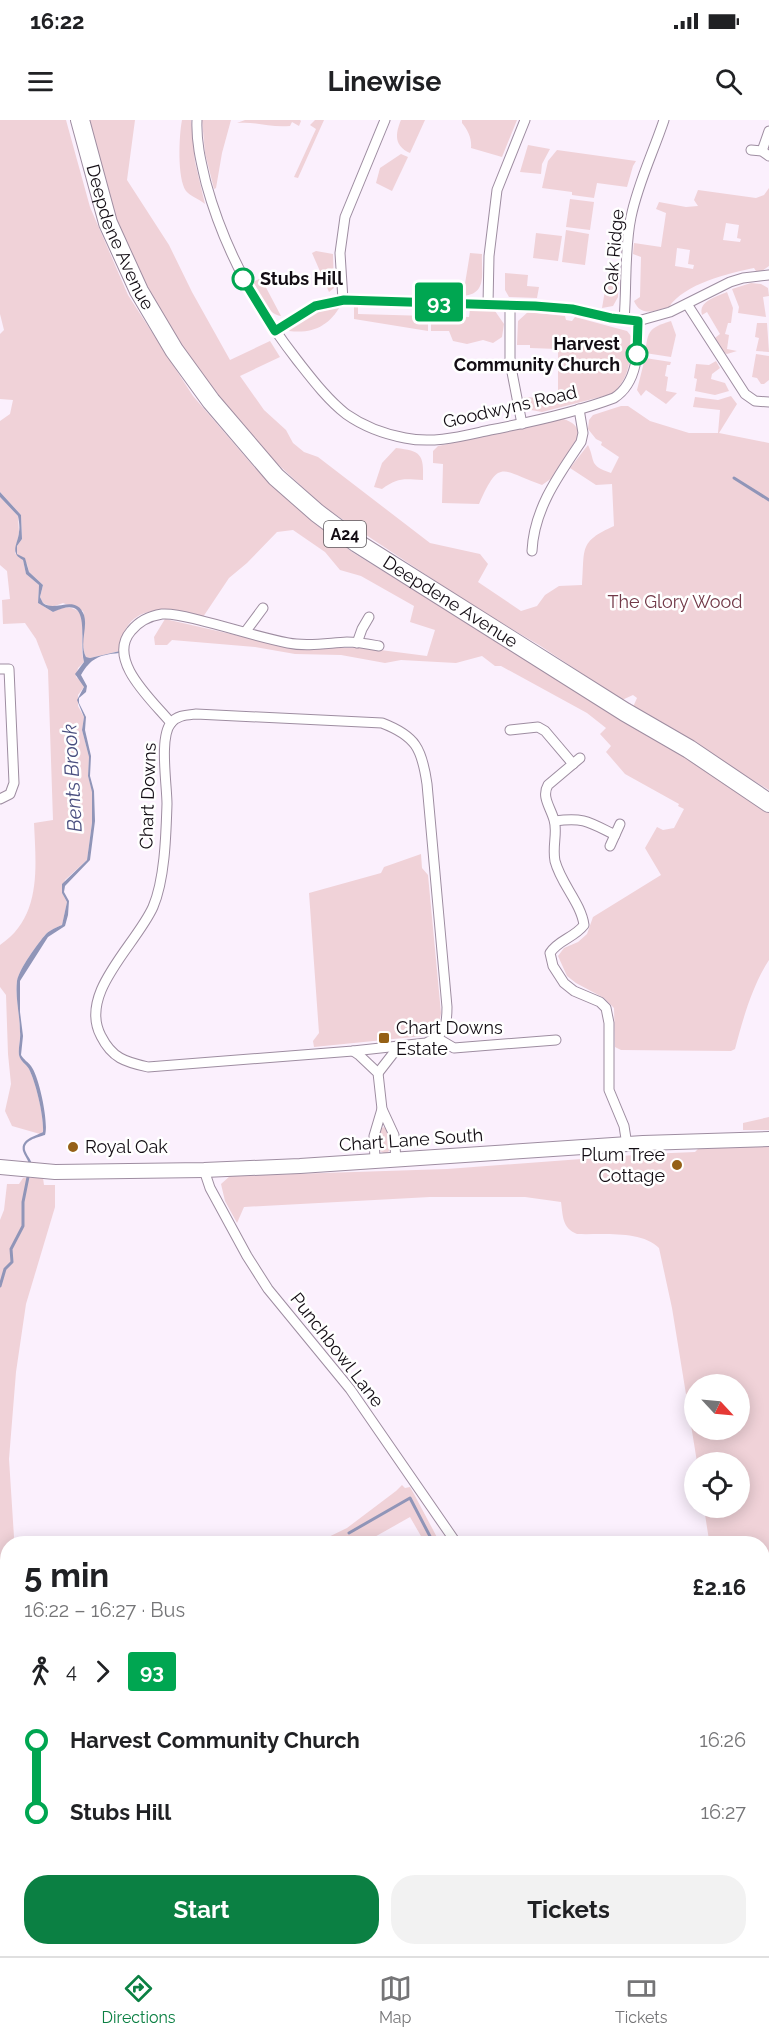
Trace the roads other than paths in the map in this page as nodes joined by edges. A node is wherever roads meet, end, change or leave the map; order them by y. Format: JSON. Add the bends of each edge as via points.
{"nodes":[{"id":1,"x":80,"y":120,"type":"edge"},
{"id":2,"x":197,"y":120,"type":"edge"},
{"id":3,"x":385,"y":120,"type":"edge"},
{"id":4,"x":525,"y":120,"type":"edge"},
{"id":5,"x":664,"y":120,"type":"edge"},
{"id":6,"x":769,"y":131,"type":"edge"},
{"id":7,"x":751,"y":150,"type":"dead end"},
{"id":8,"x":765,"y":153,"type":"edge"},
{"id":9,"x":769,"y":275,"type":"edge"},
{"id":10,"x":344,"y":300,"type":"junction"},
{"id":11,"x":488,"y":304,"type":"junction"},
{"id":12,"x":687,"y":304,"type":"junction"},
{"id":13,"x":510,"y":305,"type":"junction"},
{"id":14,"x":624,"y":320,"type":"junction"},
{"id":15,"x":638,"y":321,"type":"junction"},
{"id":16,"x":275,"y":331,"type":"junction"},
{"id":17,"x":769,"y":402,"type":"edge"},
{"id":18,"x":579,"y":409,"type":"junction"},
{"id":19,"x":522,"y":424,"type":"junction"},
{"id":20,"x":532,"y":551,"type":"dead end"},
{"id":21,"x":262,"y":608,"type":"dead end"},
{"id":22,"x":369,"y":617,"type":"dead end"},
{"id":23,"x":246,"y":631,"type":"junction"},
{"id":24,"x":357,"y":643,"type":"junction"},
{"id":25,"x":379,"y":646,"type":"dead end"},
{"id":26,"x":0,"y":669,"type":"edge"},
{"id":27,"x":5,"y":715,"type":"edge"},
{"id":28,"x":171,"y":723,"type":"junction"},
{"id":29,"x":510,"y":730,"type":"dead end"},
{"id":30,"x":0,"y":799,"type":"edge"},
{"id":31,"x":769,"y":803,"type":"edge"},
{"id":32,"x":555,"y":821,"type":"junction"},
{"id":33,"x":620,"y":824,"type":"dead end"},
{"id":34,"x":615,"y":835,"type":"junction"},
{"id":35,"x":610,"y":846,"type":"dead end"},
{"id":36,"x":437,"y":1038,"type":"junction"},
{"id":37,"x":556,"y":1040,"type":"dead end"},
{"id":38,"x":399,"y":1046,"type":"junction"},
{"id":39,"x":353,"y":1051,"type":"junction"},
{"id":40,"x":378,"y":1073,"type":"junction"},
{"id":41,"x":382,"y":1109,"type":"junction"},
{"id":42,"x":769,"y":1139,"type":"edge"},
{"id":43,"x":627,"y":1145,"type":"junction"},
{"id":44,"x":396,"y":1159,"type":"junction"},
{"id":45,"x":375,"y":1160,"type":"junction"},
{"id":46,"x":0,"y":1167,"type":"edge"},
{"id":47,"x":204,"y":1170,"type":"junction"},
{"id":48,"x":451,"y":1536,"type":"edge"}],
"edges":[{"from":1,"to":31,"type":"highway","name":"Deepdene Avenue","number":"A24","via":[[108,223],[139,291],[174,350],[211,401],[276,477],[357,543]]},
{"from":2,"to":16,"type":"street","name":"Goodwyns Road","via":[[200,158],[220,228],[245,284]]},
{"from":3,"to":10,"type":"street","via":[[345,217],[340,253]]},
{"from":4,"to":11,"type":"street","via":[[497,190]]},
{"from":5,"to":14,"type":"street","name":"Oak Ridge","via":[[642,176],[631,219]]},
{"from":6,"to":8,"type":"street"},
{"from":7,"to":8,"type":"street"},
{"from":9,"to":12,"type":"street","via":[[730,282]]},
{"from":10,"to":11,"type":"street"},
{"from":10,"to":16,"type":"street","via":[[315,306]]},
{"from":11,"to":13,"type":"street"},
{"from":12,"to":15,"type":"street"},
{"from":12,"to":17,"type":"street","via":[[745,394],[755,401]]},
{"from":13,"to":14,"type":"street","via":[[572,309]]},
{"from":13,"to":19,"type":"street","via":[[510,362]]},
{"from":14,"to":15,"type":"street"},
{"from":15,"to":18,"type":"street","name":"Goodwyns Road","via":[[637,356],[625,390],[614,398]]},
{"from":16,"to":19,"type":"street","name":"Goodwyns Road","via":[[326,396],[346,414],[380,432],[406,439],[442,440]]},
{"from":18,"to":19,"type":"street","name":"Goodwyns Road"},
{"from":18,"to":20,"type":"street","via":[[581,442],[551,486],[539,514]]},
{"from":21,"to":23,"type":"street"},
{"from":22,"to":24,"type":"street"},
{"from":23,"to":24,"type":"street","via":[[291,644]]},
{"from":23,"to":28,"type":"street","via":[[165,614],[142,620],[129,632],[122,655],[126,666]]},
{"from":24,"to":25,"type":"street"},
{"from":26,"to":27,"type":"street","via":[[9,669]]},
{"from":27,"to":30,"type":"street","via":[[14,783],[10,794]]},
{"from":28,"to":36,"type":"street","name":"Chart Downs","via":[[180,716],[196,714],[382,723],[410,738],[424,764],[432,836],[447,1007],[447,1022]]},
{"from":28,"to":39,"type":"street","name":"Chart Downs","via":[[165,736],[167,805],[159,887],[147,919],[101,988],[95,1010],[97,1029],[105,1044],[114,1055],[148,1067]]},
{"from":29,"to":32,"type":"street","via":[[538,727],[576,761],[545,789]]},
{"from":32,"to":34,"type":"street","via":[[586,820]]},
{"from":32,"to":43,"type":"street","via":[[552,846],[556,863],[584,925],[550,953],[564,983],[606,1008],[609,1090],[624,1126]]},
{"from":33,"to":34,"type":"street"},
{"from":34,"to":35,"type":"street"},
{"from":36,"to":37,"type":"street","via":[[454,1048]]},
{"from":36,"to":38,"type":"street","name":"Chart Downs"},
{"from":38,"to":39,"type":"street","name":"Chart Downs"},
{"from":38,"to":40,"type":"street"},
{"from":39,"to":40,"type":"street"},
{"from":40,"to":41,"type":"street"},
{"from":41,"to":44,"type":"street","via":[[394,1135]]},
{"from":41,"to":45,"type":"street","via":[[374,1136]]},
{"from":42,"to":43,"type":"street","name":"Chart Lane South"},
{"from":43,"to":44,"type":"street","name":"Chart Lane South"},
{"from":44,"to":45,"type":"street","name":"Chart Lane South"},
{"from":45,"to":47,"type":"street","name":"Chart Lane South"},
{"from":46,"to":47,"type":"street","name":"Chart Lane South","via":[[37,1172]]},
{"from":47,"to":48,"type":"street","name":"Punchbowl Lane","via":[[215,1198],[268,1289],[350,1389]]}]}
